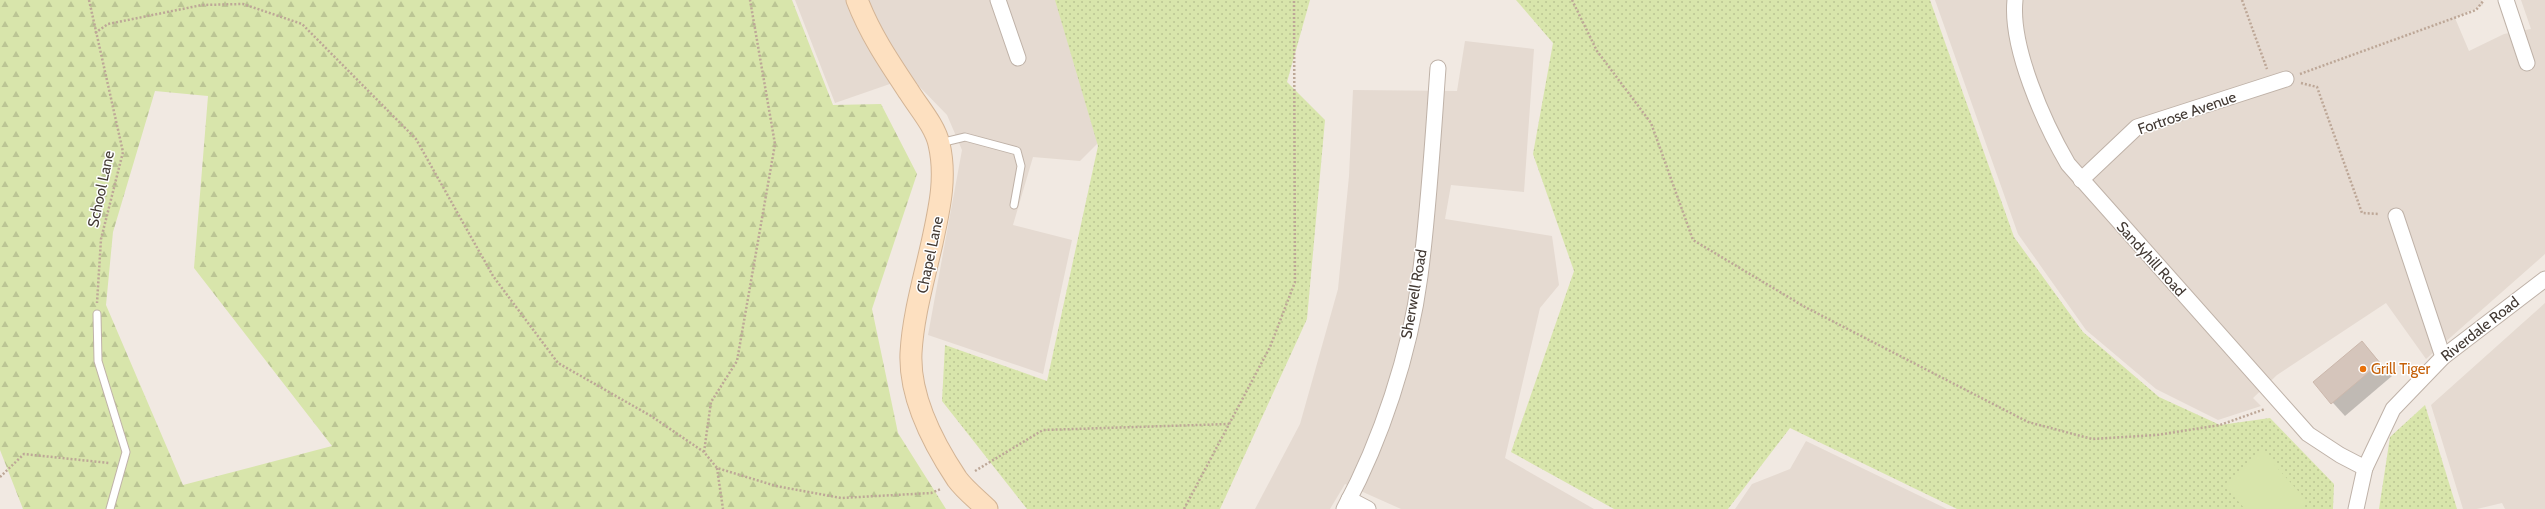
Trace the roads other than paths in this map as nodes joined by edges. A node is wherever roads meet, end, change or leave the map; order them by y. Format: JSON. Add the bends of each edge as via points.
{"nodes":[{"id":1,"x":857,"y":0,"type":"edge"},
{"id":2,"x":998,"y":0,"type":"edge"},
{"id":3,"x":2015,"y":0,"type":"edge"},
{"id":4,"x":2506,"y":0,"type":"edge"},
{"id":5,"x":1018,"y":58,"type":"dead end"},
{"id":6,"x":2527,"y":63,"type":"dead end"},
{"id":7,"x":1438,"y":68,"type":"dead end"},
{"id":8,"x":2286,"y":79,"type":"road end"},
{"id":9,"x":939,"y":143,"type":"junction"},
{"id":10,"x":2081,"y":180,"type":"junction"},
{"id":11,"x":1014,"y":204,"type":"dead end"},
{"id":12,"x":2396,"y":216,"type":"road end"},
{"id":13,"x":2545,"y":279,"type":"edge"},
{"id":14,"x":97,"y":314,"type":"road end"},
{"id":15,"x":2443,"y":357,"type":"junction"},
{"id":16,"x":2365,"y":468,"type":"junction"},
{"id":17,"x":1347,"y":504,"type":"edge"},
{"id":18,"x":110,"y":509,"type":"edge"},
{"id":19,"x":987,"y":509,"type":"edge"},
{"id":20,"x":1368,"y":509,"type":"edge"},
{"id":21,"x":2356,"y":509,"type":"edge"}],
"edges":[{"from":1,"to":9,"type":"street","name":"Chapel Lane","via":[[875,42],[925,116]]},
{"from":2,"to":5,"type":"street"},
{"from":3,"to":10,"type":"street","name":"Sandyhill Road","via":[[2013,16],[2016,33],[2036,97],[2053,140]]},
{"from":4,"to":6,"type":"street"},
{"from":7,"to":17,"type":"street","name":"Sherwell Road","via":[[1420,278],[1402,361],[1377,434]]},
{"from":8,"to":10,"type":"street","name":"Fortrose Avenue","via":[[2137,127]]},
{"from":9,"to":11,"type":"lane","via":[[965,137],[1017,151],[1021,166]]},
{"from":9,"to":19,"type":"street","name":"Chapel Lane","via":[[942,190],[915,324],[912,366],[916,395],[924,417],[958,480]]},
{"from":10,"to":16,"type":"street","name":"Sandyhill Road","via":[[2308,434],[2340,456]]},
{"from":12,"to":15,"type":"street"},
{"from":13,"to":15,"type":"street","name":"Riverdale Road"},
{"from":14,"to":18,"type":"lane","via":[[98,361],[126,452]]},
{"from":15,"to":16,"type":"street","name":"Riverdale Road","via":[[2393,409]]},
{"from":16,"to":21,"type":"street","name":"Riverdale Road"},
{"from":17,"to":20,"type":"street"}]}
